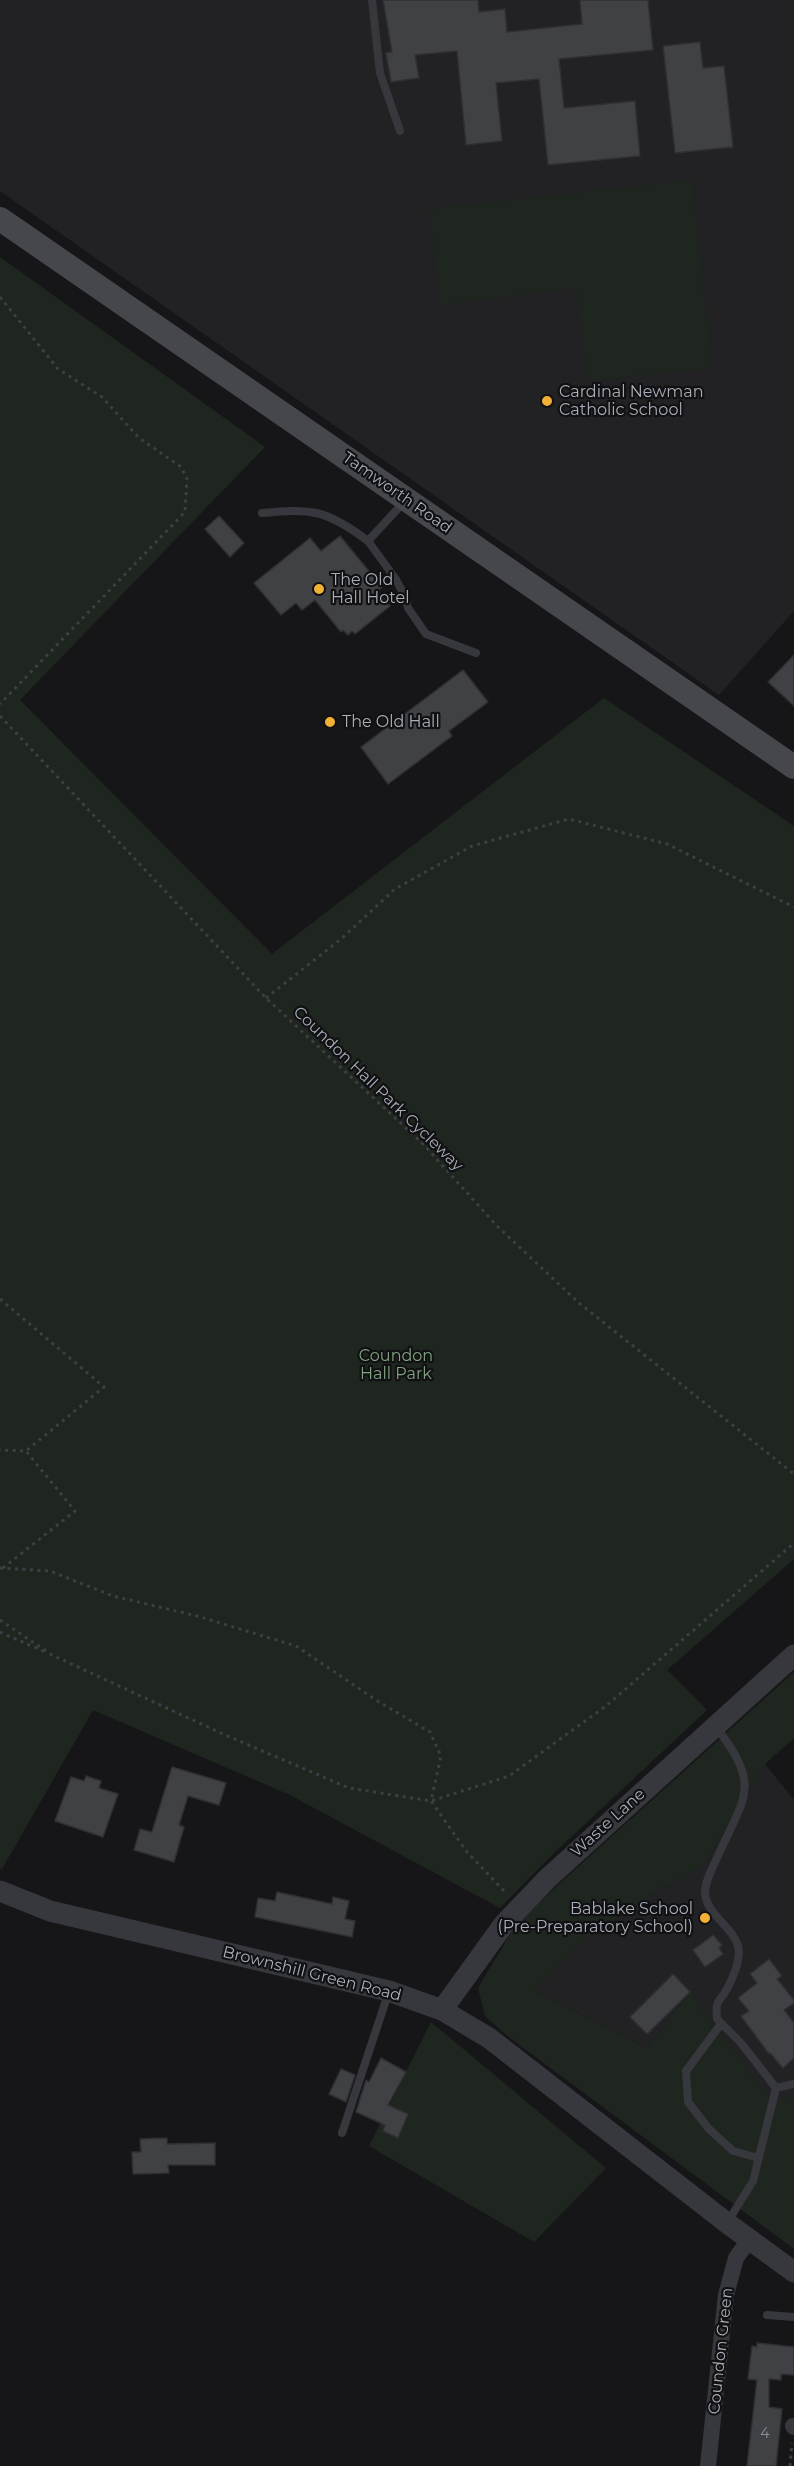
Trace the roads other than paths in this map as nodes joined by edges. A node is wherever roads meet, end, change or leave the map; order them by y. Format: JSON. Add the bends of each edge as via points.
{"nodes":[{"id":1,"x":372,"y":0,"type":"edge"},
{"id":2,"x":400,"y":131,"type":"dead end"},
{"id":3,"x":0,"y":219,"type":"edge"},
{"id":4,"x":406,"y":499,"type":"junction"},
{"id":5,"x":262,"y":513,"type":"dead end"},
{"id":6,"x":368,"y":541,"type":"junction"},
{"id":7,"x":476,"y":654,"type":"dead end"},
{"id":8,"x":794,"y":767,"type":"edge"},
{"id":9,"x":794,"y":1654,"type":"edge"},
{"id":10,"x":716,"y":1726,"type":"junction"},
{"id":11,"x":0,"y":1891,"type":"edge"},
{"id":12,"x":389,"y":1991,"type":"junction"},
{"id":13,"x":442,"y":2010,"type":"junction"},
{"id":14,"x":721,"y":2024,"type":"junction"},
{"id":15,"x":794,"y":2084,"type":"edge"},
{"id":16,"x":776,"y":2088,"type":"junction"},
{"id":17,"x":342,"y":2133,"type":"dead end"},
{"id":18,"x":759,"y":2158,"type":"junction"},
{"id":19,"x":727,"y":2223,"type":"junction"},
{"id":20,"x":749,"y":2240,"type":"junction"},
{"id":21,"x":794,"y":2272,"type":"edge"},
{"id":22,"x":768,"y":2315,"type":"dead end"},
{"id":23,"x":794,"y":2317,"type":"edge"},
{"id":24,"x":708,"y":2466,"type":"edge"}],
"edges":[{"from":1,"to":2,"type":"lane","via":[[380,73]]},
{"from":3,"to":4,"type":"main road","name":"Tamworth Road"},
{"from":4,"to":6,"type":"lane"},
{"from":4,"to":8,"type":"main road","name":"Tamworth Road"},
{"from":5,"to":6,"type":"lane","via":[[319,512]]},
{"from":6,"to":7,"type":"lane","via":[[395,578],[408,608],[426,634]]},
{"from":9,"to":10,"type":"street","name":"Waste Lane"},
{"from":10,"to":13,"type":"street","name":"Waste Lane","via":[[519,1908]]},
{"from":10,"to":14,"type":"lane","via":[[735,1752],[745,1781],[744,1799],[708,1878],[705,1894],[738,1945],[739,1956],[732,1977],[717,2004]]},
{"from":11,"to":12,"type":"street","name":"Brownshill Green Road","via":[[50,1911]]},
{"from":12,"to":13,"type":"street","name":"Brownshill Green Road"},
{"from":12,"to":17,"type":"lane"},
{"from":13,"to":19,"type":"street","name":"Brownshill Green Road","via":[[489,2038]]},
{"from":14,"to":16,"type":"lane"},
{"from":14,"to":18,"type":"lane","via":[[686,2071],[688,2102],[733,2151]]},
{"from":15,"to":16,"type":"lane"},
{"from":16,"to":18,"type":"lane"},
{"from":18,"to":19,"type":"lane","via":[[753,2181]]},
{"from":19,"to":20,"type":"street","name":"Brownshill Green Road"},
{"from":20,"to":21,"type":"street","name":"Brownshill Green Road"},
{"from":20,"to":24,"type":"street","name":"Coundon Green","via":[[736,2258],[726,2295]]},
{"from":22,"to":23,"type":"lane"}]}
